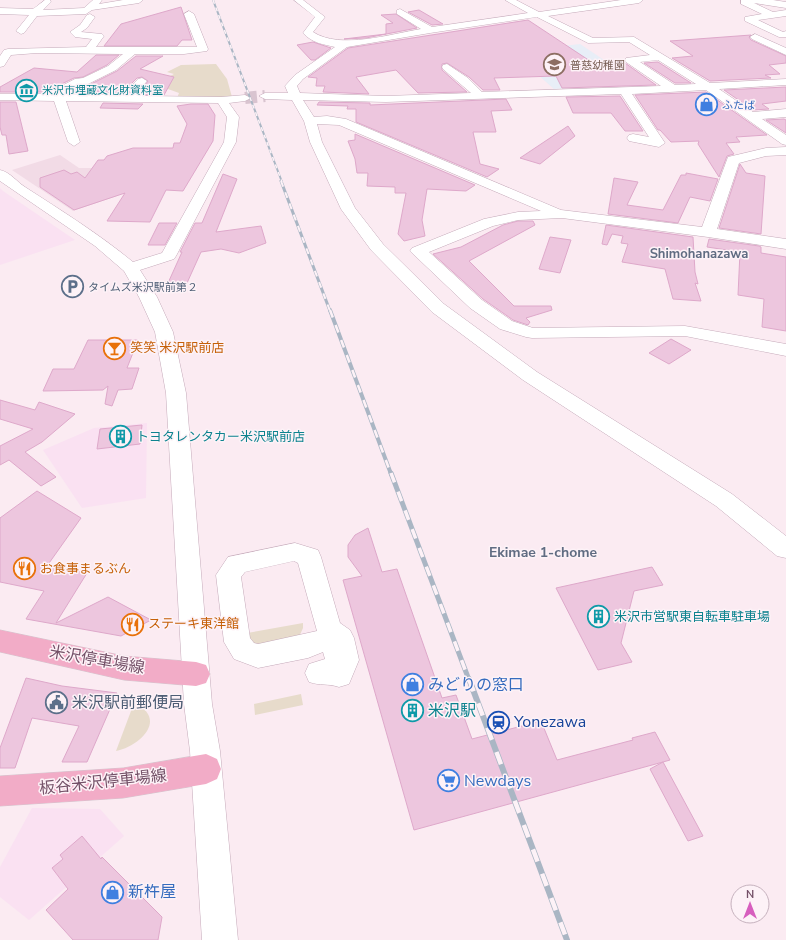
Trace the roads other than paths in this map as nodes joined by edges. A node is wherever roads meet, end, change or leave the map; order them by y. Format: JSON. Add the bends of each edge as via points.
{"nodes":[{"id":1,"x":49,"y":0,"type":"edge"},
{"id":2,"x":98,"y":0,"type":"edge"},
{"id":3,"x":139,"y":0,"type":"edge"},
{"id":4,"x":298,"y":0,"type":"edge"},
{"id":5,"x":509,"y":0,"type":"edge"},
{"id":6,"x":634,"y":0,"type":"edge"},
{"id":7,"x":786,"y":4,"type":"edge"},
{"id":8,"x":0,"y":11,"type":"edge"},
{"id":9,"x":35,"y":12,"type":"junction"},
{"id":10,"x":400,"y":12,"type":"dead end"},
{"id":11,"x":90,"y":13,"type":"junction"},
{"id":12,"x":786,"y":13,"type":"edge"},
{"id":13,"x":189,"y":14,"type":"dead end"},
{"id":14,"x":538,"y":14,"type":"junction"},
{"id":15,"x":771,"y":15,"type":"junction"},
{"id":16,"x":430,"y":30,"type":"junction"},
{"id":17,"x":21,"y":31,"type":"dead end"},
{"id":18,"x":786,"y":34,"type":"edge"},
{"id":19,"x":755,"y":37,"type":"dead end"},
{"id":20,"x":344,"y":45,"type":"junction"},
{"id":21,"x":88,"y":50,"type":"junction"},
{"id":22,"x":132,"y":51,"type":"junction"},
{"id":23,"x":786,"y":52,"type":"edge"},
{"id":24,"x":660,"y":57,"type":"junction"},
{"id":25,"x":0,"y":64,"type":"edge"},
{"id":26,"x":447,"y":67,"type":"dead end"},
{"id":27,"x":142,"y":81,"type":"dead end"},
{"id":28,"x":786,"y":82,"type":"edge"},
{"id":29,"x":709,"y":87,"type":"junction"},
{"id":30,"x":672,"y":88,"type":"junction"},
{"id":31,"x":624,"y":91,"type":"junction"},
{"id":32,"x":265,"y":96,"type":"tunnel mouth"},
{"id":33,"x":295,"y":96,"type":"junction"},
{"id":34,"x":479,"y":96,"type":"junction"},
{"id":35,"x":46,"y":98,"type":"junction"},
{"id":36,"x":245,"y":98,"type":"tunnel mouth"},
{"id":37,"x":59,"y":99,"type":"junction"},
{"id":38,"x":141,"y":99,"type":"junction"},
{"id":39,"x":2,"y":100,"type":"edge"},
{"id":40,"x":221,"y":100,"type":"junction"},
{"id":41,"x":786,"y":113,"type":"edge"},
{"id":42,"x":752,"y":116,"type":"junction"},
{"id":43,"x":310,"y":121,"type":"junction"},
{"id":44,"x":633,"y":138,"type":"dead end"},
{"id":45,"x":786,"y":141,"type":"edge"},
{"id":46,"x":74,"y":142,"type":"dead end"},
{"id":47,"x":786,"y":151,"type":"edge"},
{"id":48,"x":0,"y":174,"type":"edge"},
{"id":49,"x":7,"y":187,"type":"edge"},
{"id":50,"x":562,"y":214,"type":"junction"},
{"id":51,"x":708,"y":232,"type":"junction"},
{"id":52,"x":786,"y":244,"type":"edge"},
{"id":53,"x":130,"y":268,"type":"junction"},
{"id":54,"x":786,"y":350,"type":"edge"},
{"id":55,"x":786,"y":549,"type":"edge"},
{"id":56,"x":327,"y":634,"type":"dead end"},
{"id":57,"x":0,"y":641,"type":"edge"},
{"id":58,"x":196,"y":674,"type":"junction"},
{"id":59,"x":329,"y":674,"type":"dead end"},
{"id":60,"x":206,"y":770,"type":"junction"},
{"id":61,"x":0,"y":791,"type":"edge"},
{"id":62,"x":220,"y":940,"type":"edge"}],
"edges":[{"from":1,"to":9,"type":"street"},
{"from":2,"to":11,"type":"street"},
{"from":3,"to":11,"type":"street"},
{"from":4,"to":20,"type":"street","via":[[320,17],[308,33],[320,41]]},
{"from":5,"to":14,"type":"street"},
{"from":6,"to":14,"type":"street"},
{"from":7,"to":15,"type":"street","via":[[758,0],[744,2]]},
{"from":8,"to":9,"type":"street"},
{"from":9,"to":11,"type":"street"},
{"from":9,"to":17,"type":"street"},
{"from":10,"to":16,"type":"street"},
{"from":11,"to":21,"type":"street","via":[[84,26],[75,32],[99,36]]},
{"from":12,"to":15,"type":"street"},
{"from":13,"to":22,"type":"street","via":[[203,49]]},
{"from":14,"to":16,"type":"street"},
{"from":14,"to":24,"type":"street","via":[[591,41],[631,39]]},
{"from":15,"to":18,"type":"street","via":[[748,19],[782,35]]},
{"from":16,"to":20,"type":"street"},
{"from":19,"to":23,"type":"street"},
{"from":20,"to":33,"type":"street","via":[[299,76],[291,86]]},
{"from":21,"to":22,"type":"street"},
{"from":21,"to":25,"type":"street","via":[[8,52]]},
{"from":22,"to":35,"type":"street","via":[[112,68]]},
{"from":24,"to":29,"type":"street"},
{"from":24,"to":30,"type":"street","via":[[630,60]]},
{"from":26,"to":34,"type":"street","via":[[467,80]]},
{"from":27,"to":38,"type":"street","via":[[134,89]]},
{"from":28,"to":29,"type":"street"},
{"from":29,"to":30,"type":"street"},
{"from":29,"to":42,"type":"street"},
{"from":30,"to":31,"type":"street"},
{"from":31,"to":34,"type":"street"},
{"from":31,"to":44,"type":"street","via":[[659,143]]},
{"from":32,"to":33,"type":"street"},
{"from":33,"to":34,"type":"street","via":[[386,99]]},
{"from":33,"to":43,"type":"street"},
{"from":35,"to":37,"type":"street"},
{"from":35,"to":39,"type":"street"},
{"from":36,"to":40,"type":"street"},
{"from":37,"to":38,"type":"street"},
{"from":37,"to":46,"type":"street"},
{"from":38,"to":40,"type":"street"},
{"from":40,"to":53,"type":"street","via":[[233,117],[230,142],[168,256]]},
{"from":41,"to":42,"type":"street"},
{"from":42,"to":45,"type":"street"},
{"from":43,"to":50,"type":"street","via":[[342,122]]},
{"from":43,"to":55,"type":"street","via":[[316,142],[348,209],[377,247],[438,308],[530,376],[724,500]]},
{"from":47,"to":51,"type":"street","via":[[766,152],[733,160]]},
{"from":48,"to":49,"type":"street"},
{"from":49,"to":53,"type":"street","via":[[100,243]]},
{"from":50,"to":51,"type":"street"},
{"from":50,"to":54,"type":"street","via":[[518,216],[489,222],[418,251],[476,304],[506,325],[532,333],[685,331]]},
{"from":51,"to":52,"type":"street"},
{"from":53,"to":58,"type":"street","via":[[148,297],[164,332],[175,388]]},
{"from":56,"to":59,"type":"street","via":[[335,644],[338,663]]},
{"from":57,"to":58,"type":"main road","name":"米沢停車場線","via":[[124,668]]},
{"from":58,"to":60,"type":"street"},
{"from":60,"to":61,"type":"main road","name":"板谷米沢停車場線","via":[[123,782]]},
{"from":60,"to":62,"type":"street"}]}
